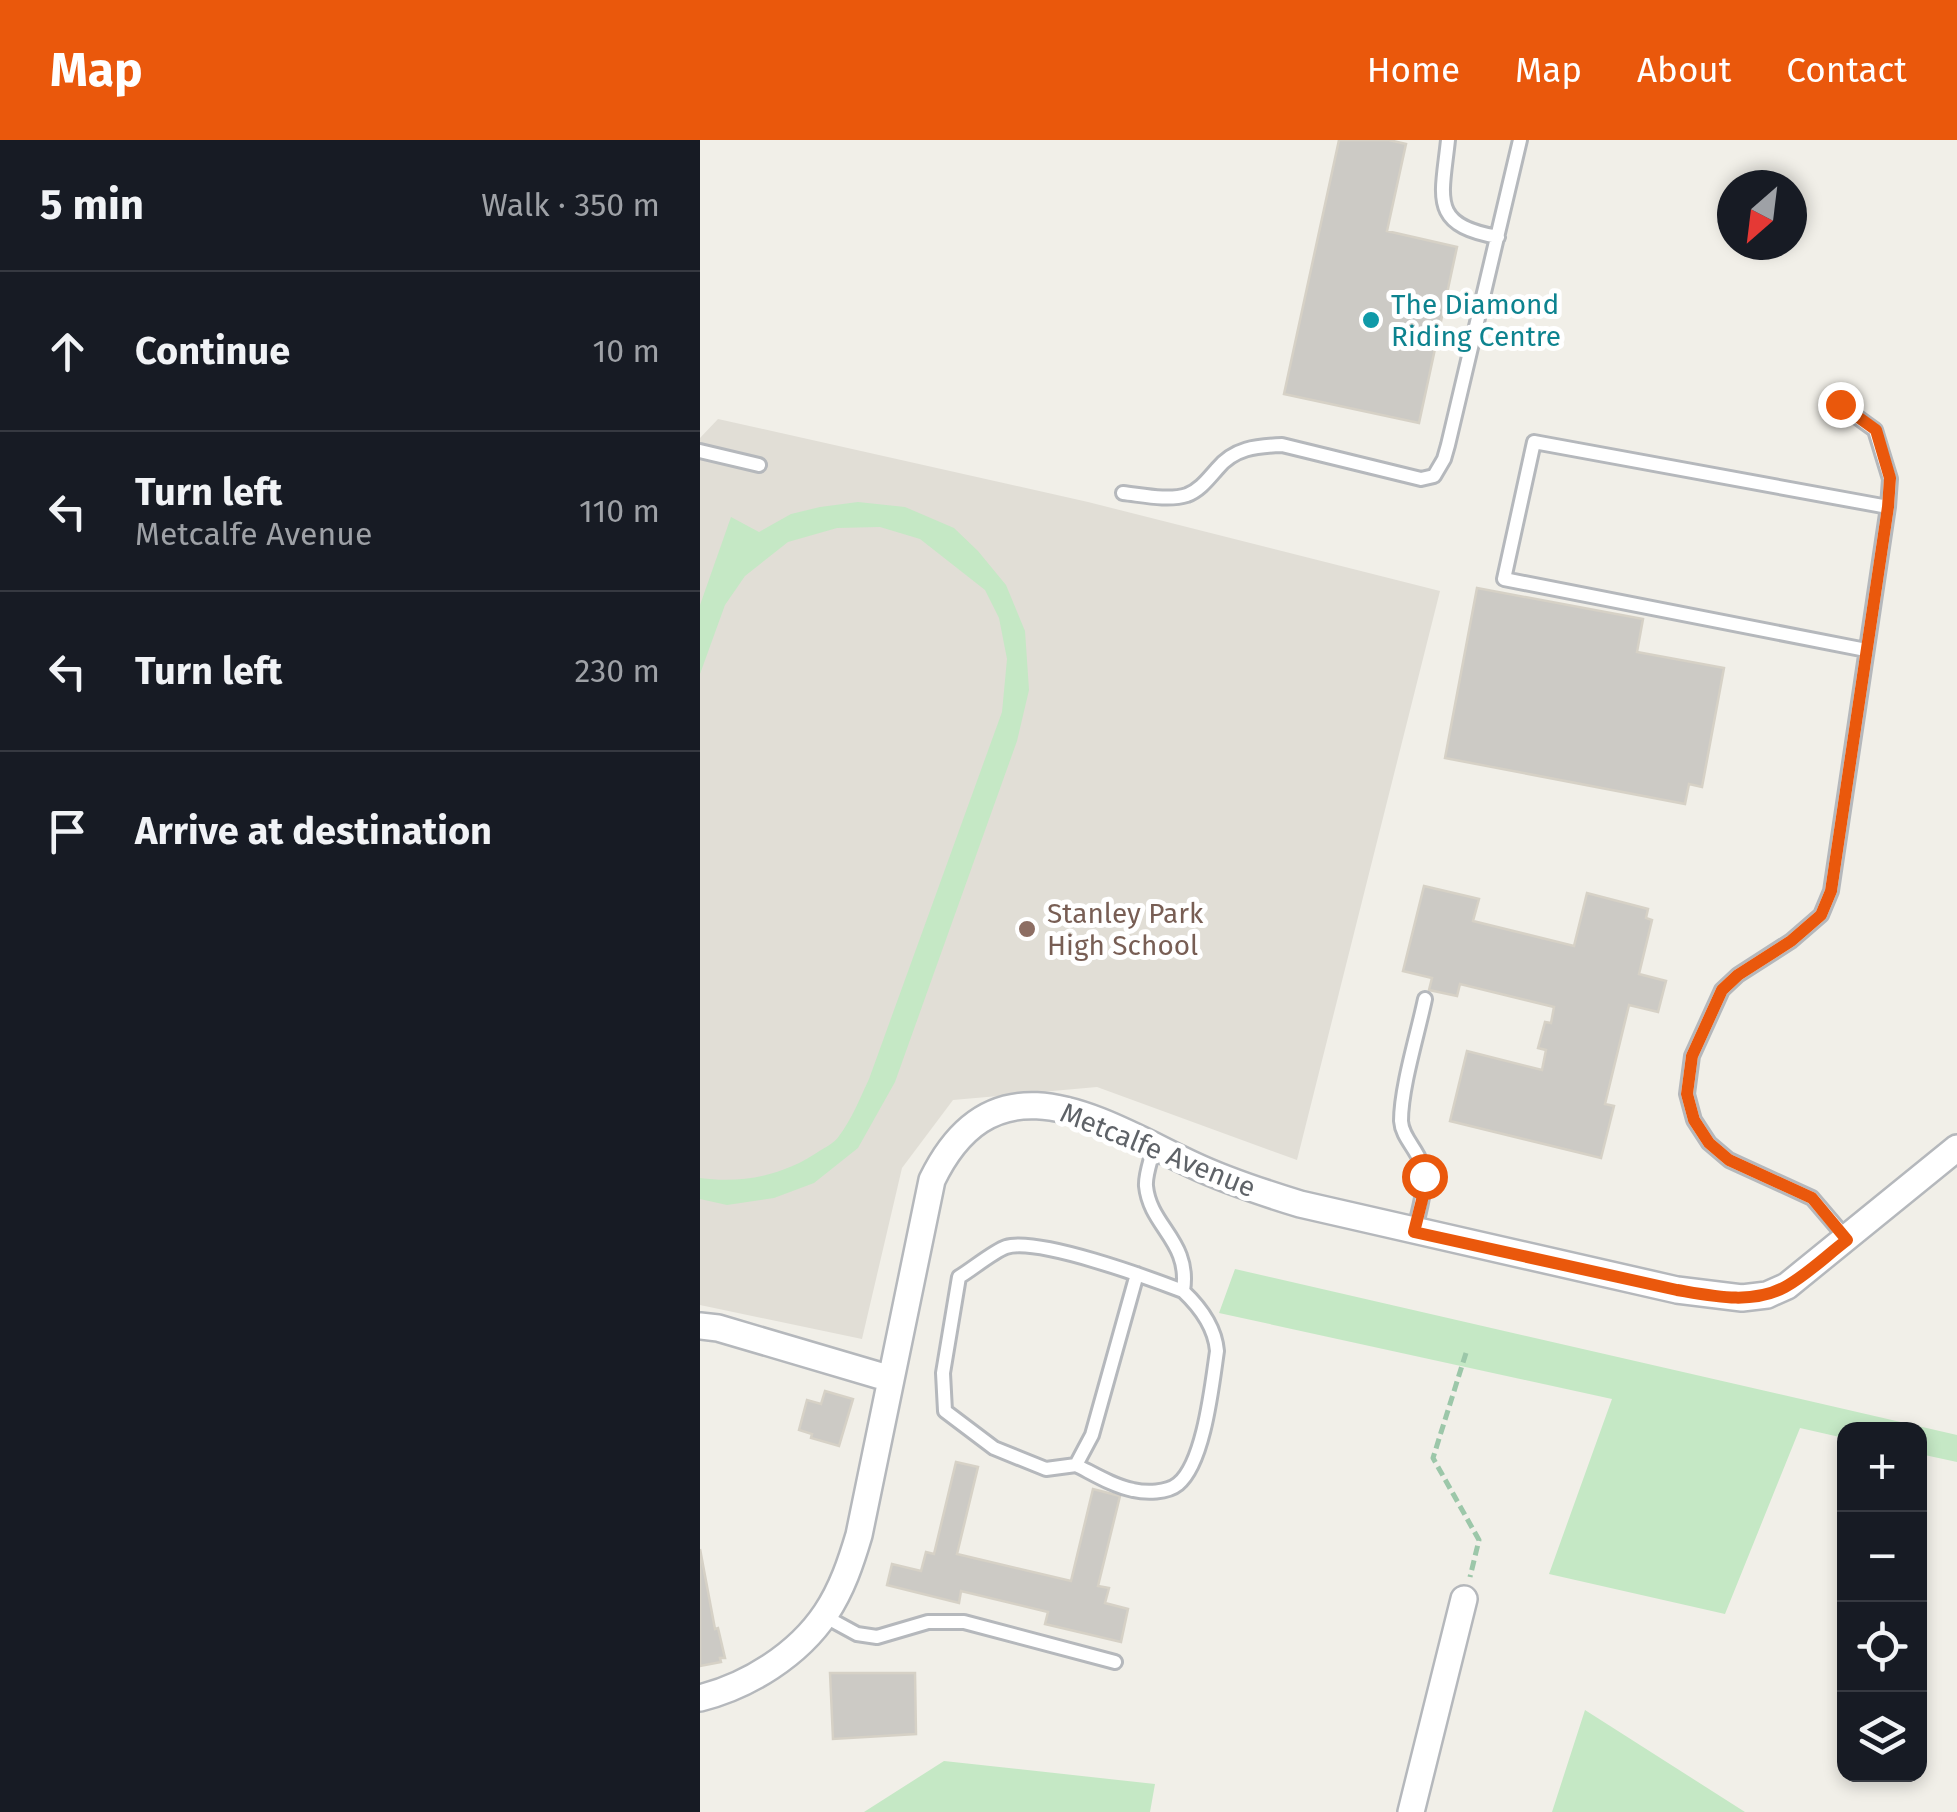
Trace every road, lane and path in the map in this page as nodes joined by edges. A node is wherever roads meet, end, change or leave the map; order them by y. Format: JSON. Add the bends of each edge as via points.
{"nodes":[{"id":1,"x":1448,"y":140,"type":"edge"},
{"id":2,"x":1520,"y":140,"type":"edge"},
{"id":3,"x":1498,"y":238,"type":"junction"},
{"id":4,"x":1840,"y":404,"type":"dead end"},
{"id":5,"x":700,"y":451,"type":"edge"},
{"id":6,"x":759,"y":465,"type":"dead end"},
{"id":7,"x":1123,"y":493,"type":"dead end"},
{"id":8,"x":1888,"y":507,"type":"junction"},
{"id":9,"x":1866,"y":650,"type":"junction"},
{"id":10,"x":1425,"y":999,"type":"dead end"},
{"id":11,"x":1154,"y":1146,"type":"junction"},
{"id":12,"x":1957,"y":1148,"type":"edge"},
{"id":13,"x":1414,"y":1232,"type":"junction"},
{"id":14,"x":1847,"y":1240,"type":"junction"},
{"id":15,"x":1137,"y":1274,"type":"junction"},
{"id":16,"x":1182,"y":1291,"type":"junction"},
{"id":17,"x":700,"y":1326,"type":"edge"},
{"id":18,"x":1466,"y":1353,"type":"dead end"},
{"id":19,"x":891,"y":1379,"type":"junction"},
{"id":20,"x":1076,"y":1465,"type":"junction"},
{"id":21,"x":1464,"y":1599,"type":"joint"},
{"id":22,"x":824,"y":1616,"type":"junction"},
{"id":23,"x":1115,"y":1662,"type":"dead end"},
{"id":24,"x":700,"y":1698,"type":"edge"},
{"id":25,"x":1411,"y":1812,"type":"edge"}],
"edges":[{"from":1,"to":3,"type":"lane","via":[[1443,193],[1451,218]]},
{"from":2,"to":3,"type":"lane"},
{"from":3,"to":7,"type":"lane","via":[[1448,445],[1434,476],[1421,479],[1262,446],[1228,458],[1184,496]]},
{"from":4,"to":8,"type":"lane","via":[[1876,430],[1890,478]]},
{"from":5,"to":6,"type":"lane"},
{"from":8,"to":9,"type":"lane"},
{"from":8,"to":9,"type":"lane","via":[[1534,442],[1504,578]]},
{"from":9,"to":14,"type":"lane","via":[[1831,891],[1821,915],[1722,990],[1692,1056],[1687,1094],[1709,1143],[1729,1160],[1812,1198]]},
{"from":10,"to":13,"type":"lane","via":[[1401,1126],[1424,1176]]},
{"from":11,"to":13,"type":"street","name":"Metcalfe Avenue","via":[[1248,1188]]},
{"from":11,"to":16,"type":"lane","via":[[1146,1183],[1184,1261]]},
{"from":11,"to":19,"type":"street","name":"Metcalfe Avenue","via":[[1082,1114],[1038,1104],[1000,1110],[962,1135],[932,1180]]},
{"from":12,"to":14,"type":"street","name":"Metcalfe Avenue"},
{"from":13,"to":14,"type":"street","name":"Metcalfe Avenue","via":[[1742,1298],[1786,1286]]},
{"from":15,"to":16,"type":"lane"},
{"from":15,"to":20,"type":"lane","via":[[1092,1435]]},
{"from":15,"to":20,"type":"lane","via":[[1034,1246],[1006,1248],[959,1277],[943,1373],[945,1411],[994,1448],[1046,1469]]},
{"from":16,"to":20,"type":"lane","via":[[1198,1304],[1217,1351],[1202,1438],[1189,1470],[1176,1486],[1152,1492],[1131,1490]]},
{"from":17,"to":19,"type":"street"},
{"from":18,"to":21,"type":"path","via":[[1433,1458],[1479,1540]]},
{"from":19,"to":22,"type":"street","name":"Metcalfe Avenue","via":[[859,1535]]},
{"from":21,"to":25,"type":"street"},
{"from":22,"to":23,"type":"lane","via":[[876,1637],[928,1622],[964,1622]]},
{"from":22,"to":24,"type":"street","name":"Metcalfe Avenue","via":[[774,1665]]}]}
